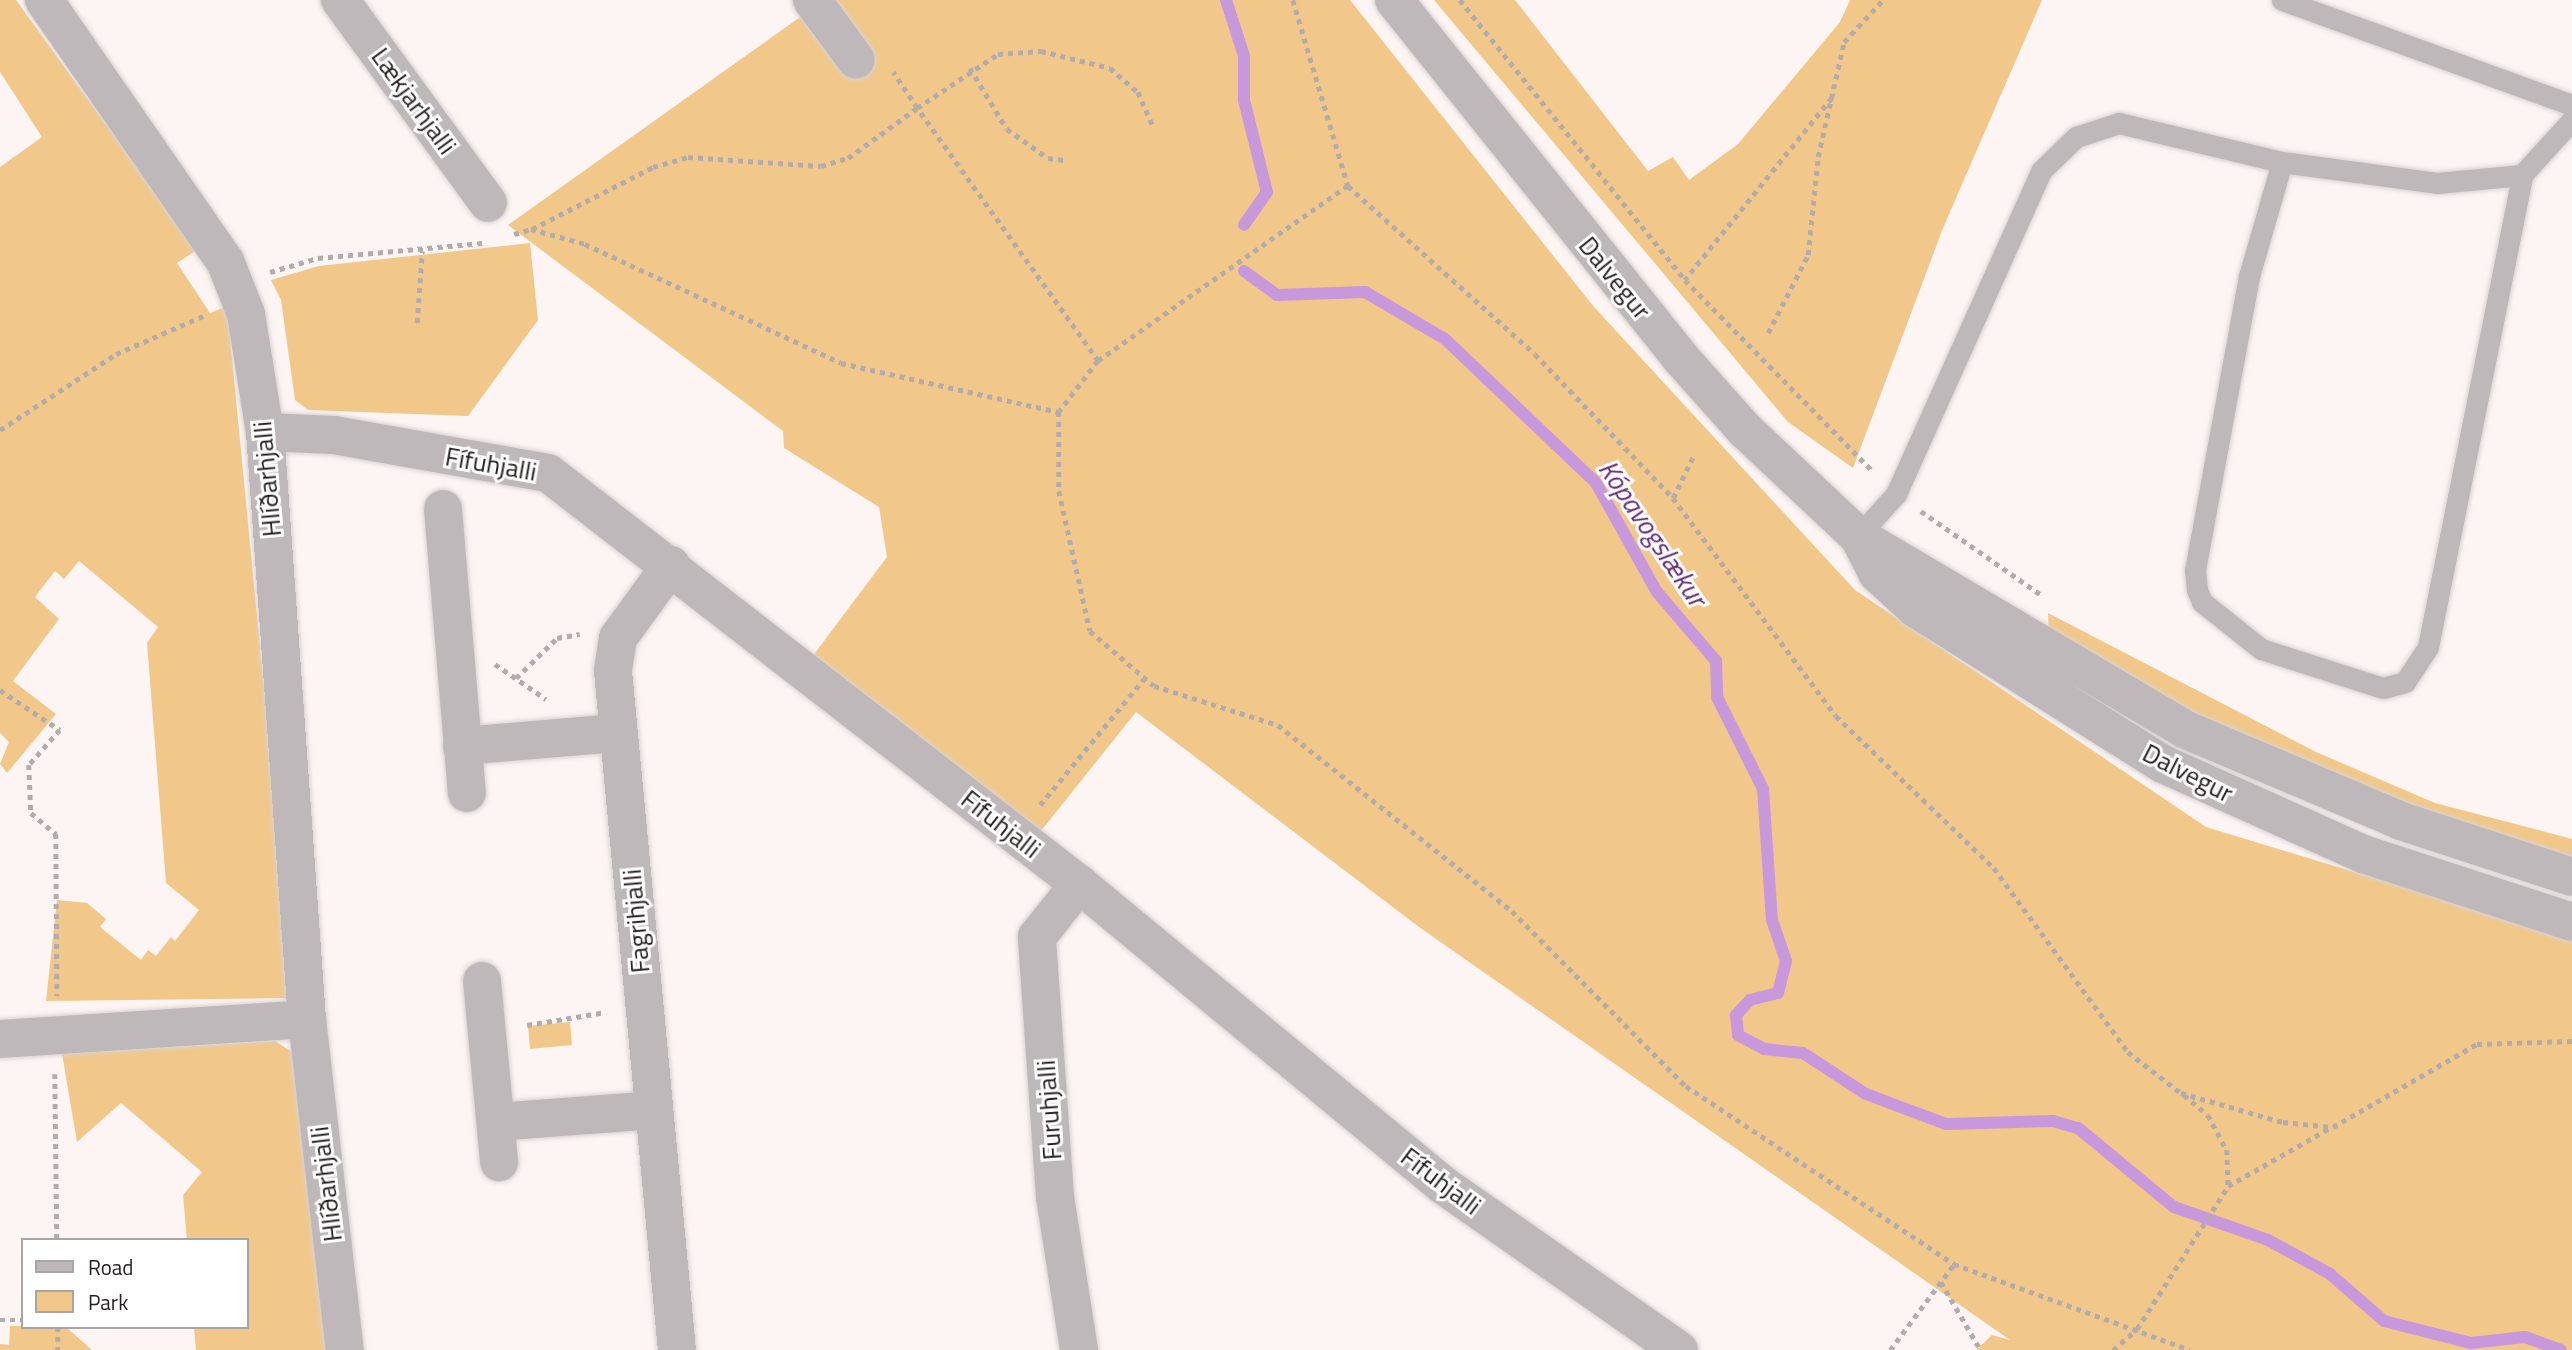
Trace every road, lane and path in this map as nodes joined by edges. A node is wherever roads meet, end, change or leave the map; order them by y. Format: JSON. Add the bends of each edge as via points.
{"nodes":[{"id":1,"x":44,"y":0,"type":"edge"},
{"id":2,"x":340,"y":0,"type":"edge"},
{"id":3,"x":812,"y":0,"type":"edge"},
{"id":4,"x":1293,"y":0,"type":"edge"},
{"id":5,"x":1395,"y":0,"type":"edge"},
{"id":6,"x":1460,"y":0,"type":"edge"},
{"id":7,"x":1883,"y":0,"type":"edge"},
{"id":8,"x":2282,"y":0,"type":"edge"},
{"id":9,"x":870,"y":61,"type":"joint"},
{"id":10,"x":970,"y":68,"type":"junction"},
{"id":11,"x":1832,"y":97,"type":"junction"},
{"id":12,"x":2572,"y":105,"type":"edge"},
{"id":13,"x":918,"y":108,"type":"junction"},
{"id":14,"x":2572,"y":120,"type":"edge"},
{"id":15,"x":1153,"y":126,"type":"dead end"},
{"id":16,"x":1064,"y":160,"type":"dead end"},
{"id":17,"x":2282,"y":162,"type":"junction"},
{"id":18,"x":2522,"y":175,"type":"junction"},
{"id":19,"x":1349,"y":186,"type":"junction"},
{"id":20,"x":488,"y":203,"type":"dead end"},
{"id":21,"x":531,"y":229,"type":"junction"},
{"id":22,"x":504,"y":237,"type":"dead end"},
{"id":23,"x":491,"y":241,"type":"dead end"},
{"id":24,"x":422,"y":251,"type":"junction"},
{"id":25,"x":1685,"y":280,"type":"junction"},
{"id":26,"x":238,"y":287,"type":"junction"},
{"id":27,"x":207,"y":314,"type":"junction"},
{"id":28,"x":417,"y":323,"type":"dead end"},
{"id":29,"x":212,"y":327,"type":"dead end"},
{"id":30,"x":1768,"y":333,"type":"dead end"},
{"id":31,"x":1098,"y":361,"type":"junction"},
{"id":32,"x":1059,"y":412,"type":"junction"},
{"id":33,"x":0,"y":430,"type":"edge"},
{"id":34,"x":265,"y":432,"type":"junction"},
{"id":35,"x":1694,"y":455,"type":"dead end"},
{"id":36,"x":1896,"y":494,"type":"junction"},
{"id":37,"x":1673,"y":498,"type":"junction"},
{"id":38,"x":443,"y":509,"type":"dead end"},
{"id":39,"x":1858,"y":536,"type":"junction"},
{"id":40,"x":671,"y":565,"type":"junction"},
{"id":41,"x":2051,"y":601,"type":"dead end"},
{"id":42,"x":557,"y":638,"type":"dead end"},
{"id":43,"x":492,"y":662,"type":"dead end"},
{"id":44,"x":516,"y":678,"type":"junction"},
{"id":45,"x":1144,"y":679,"type":"junction"},
{"id":46,"x":0,"y":690,"type":"edge"},
{"id":47,"x":547,"y":700,"type":"dead end"},
{"id":48,"x":618,"y":733,"type":"junction"},
{"id":49,"x":462,"y":746,"type":"junction"},
{"id":50,"x":467,"y":793,"type":"dead end"},
{"id":51,"x":1015,"y":834,"type":"junction"},
{"id":52,"x":2572,"y":877,"type":"edge"},
{"id":53,"x":1079,"y":884,"type":"junction"},
{"id":54,"x":2572,"y":922,"type":"edge"},
{"id":55,"x":482,"y":981,"type":"dead end"},
{"id":56,"x":57,"y":1007,"type":"dead end"},
{"id":57,"x":592,"y":1013,"type":"dead end"},
{"id":58,"x":576,"y":1015,"type":"dead end"},
{"id":59,"x":307,"y":1019,"type":"junction"},
{"id":60,"x":0,"y":1039,"type":"edge"},
{"id":61,"x":2572,"y":1041,"type":"edge"},
{"id":62,"x":55,"y":1062,"type":"dead end"},
{"id":63,"x":2181,"y":1093,"type":"junction"},
{"id":64,"x":654,"y":1110,"type":"junction"},
{"id":65,"x":496,"y":1122,"type":"junction"},
{"id":66,"x":2333,"y":1127,"type":"junction"},
{"id":67,"x":499,"y":1162,"type":"dead end"},
{"id":68,"x":2228,"y":1186,"type":"junction"},
{"id":69,"x":57,"y":1238,"type":"edge"},
{"id":70,"x":1954,"y":1264,"type":"junction"},
{"id":71,"x":1941,"y":1282,"type":"junction"},
{"id":72,"x":0,"y":1320,"type":"edge"},
{"id":73,"x":21,"y":1320,"type":"edge"},
{"id":74,"x":58,"y":1329,"type":"edge"},
{"id":75,"x":2137,"y":1329,"type":"junction"},
{"id":76,"x":1979,"y":1347,"type":"dead end"},
{"id":77,"x":58,"y":1350,"type":"edge"},
{"id":78,"x":345,"y":1350,"type":"edge"},
{"id":79,"x":677,"y":1350,"type":"edge"},
{"id":80,"x":1079,"y":1350,"type":"edge"},
{"id":81,"x":1679,"y":1350,"type":"edge"},
{"id":82,"x":1890,"y":1350,"type":"edge"},
{"id":83,"x":2113,"y":1350,"type":"edge"},
{"id":84,"x":2190,"y":1350,"type":"edge"}],
"edges":[{"from":1,"to":26,"type":"street","name":"Hlíðarhjalli"},
{"from":2,"to":20,"type":"street","name":"Lækjarhjalli"},
{"from":3,"to":9,"type":"street"},
{"from":4,"to":19,"type":"path"},
{"from":5,"to":39,"type":"street","name":"Dalvegur","via":[[1679,356],[1745,430]]},
{"from":6,"to":25,"type":"path"},
{"from":7,"to":11,"type":"path","via":[[1844,42]]},
{"from":8,"to":12,"type":"lane"},
{"from":9,"to":13,"type":"path"},
{"from":10,"to":13,"type":"path"},
{"from":10,"to":15,"type":"path","via":[[1019,52],[1093,61],[1138,92]]},
{"from":10,"to":16,"type":"path","via":[[1007,129],[1048,158]]},
{"from":11,"to":25,"type":"path"},
{"from":11,"to":30,"type":"path","via":[[1808,255]]},
{"from":13,"to":21,"type":"path","via":[[848,158],[821,166],[688,157],[653,167]]},
{"from":13,"to":31,"type":"path"},
{"from":14,"to":18,"type":"lane"},
{"from":17,"to":18,"type":"lane","via":[[2437,183]]},
{"from":17,"to":18,"type":"lane","via":[[2249,276],[2195,570],[2197,590],[2202,602],[2261,649],[2383,688],[2412,675],[2428,647]]},
{"from":17,"to":36,"type":"lane","via":[[2119,123],[2062,146],[2041,171]]},
{"from":19,"to":31,"type":"path"},
{"from":19,"to":37,"type":"path","via":[[1535,354]]},
{"from":21,"to":22,"type":"path"},
{"from":21,"to":32,"type":"path","via":[[585,244],[841,363]]},
{"from":23,"to":24,"type":"path"},
{"from":24,"to":26,"type":"path","via":[[318,258]]},
{"from":24,"to":28,"type":"path"},
{"from":25,"to":36,"type":"path"},
{"from":26,"to":27,"type":"path","via":[[203,305]]},
{"from":26,"to":34,"type":"street","name":"Hlíðarhjalli"},
{"from":27,"to":29,"type":"path"},
{"from":27,"to":33,"type":"path","via":[[116,354]]},
{"from":31,"to":32,"type":"path"},
{"from":32,"to":45,"type":"path","via":[[1059,491],[1090,631]]},
{"from":34,"to":40,"type":"street","name":"Fífuhjalli","via":[[334,435],[548,473]]},
{"from":34,"to":59,"type":"street","name":"Hlíðarhjalli"},
{"from":35,"to":37,"type":"path"},
{"from":36,"to":39,"type":"lane"},
{"from":36,"to":41,"type":"path"},
{"from":37,"to":63,"type":"path","via":[[1836,716],[1994,868],[2128,1052]]},
{"from":38,"to":49,"type":"street"},
{"from":39,"to":52,"type":"street","name":"Dalvegur","via":[[2186,730],[2401,821]]},
{"from":39,"to":54,"type":"street","name":"Dalvegur","via":[[1877,573],[1915,608],[2163,764],[2375,859]]},
{"from":40,"to":48,"type":"street","name":"Fagrihjalli","via":[[618,638],[613,671]]},
{"from":40,"to":51,"type":"street","name":"Fífuhjalli"},
{"from":42,"to":44,"type":"path"},
{"from":43,"to":44,"type":"path"},
{"from":44,"to":47,"type":"path"},
{"from":45,"to":51,"type":"path"},
{"from":45,"to":70,"type":"path","via":[[1278,724],[1512,911],[1686,1086]]},
{"from":46,"to":56,"type":"path","via":[[61,730],[29,765],[31,813],[56,834]]},
{"from":48,"to":49,"type":"street"},
{"from":48,"to":64,"type":"street","name":"Fagrihjalli"},
{"from":49,"to":50,"type":"street"},
{"from":51,"to":53,"type":"street","name":"Fífuhjalli"},
{"from":53,"to":80,"type":"street","name":"Furuhjalli","via":[[1037,937],[1055,1197]]},
{"from":53,"to":81,"type":"street","name":"Fífuhjalli","via":[[1443,1185]]},
{"from":55,"to":65,"type":"street"},
{"from":57,"to":58,"type":"path"},
{"from":59,"to":60,"type":"street"},
{"from":59,"to":78,"type":"street","name":"Hlíðarhjalli"},
{"from":61,"to":66,"type":"path","via":[[2477,1044]]},
{"from":62,"to":69,"type":"path"},
{"from":63,"to":66,"type":"path","via":[[2283,1122]]},
{"from":63,"to":68,"type":"path","via":[[2208,1115],[2227,1150]]},
{"from":64,"to":65,"type":"street"},
{"from":64,"to":79,"type":"street","name":"Fagrihjalli"},
{"from":65,"to":67,"type":"street"},
{"from":66,"to":68,"type":"path"},
{"from":68,"to":75,"type":"path"},
{"from":70,"to":71,"type":"path"},
{"from":70,"to":75,"type":"path"},
{"from":71,"to":76,"type":"path"},
{"from":71,"to":82,"type":"path"},
{"from":72,"to":73,"type":"path"},
{"from":74,"to":77,"type":"path"},
{"from":75,"to":83,"type":"path"},
{"from":75,"to":84,"type":"path"}]}
